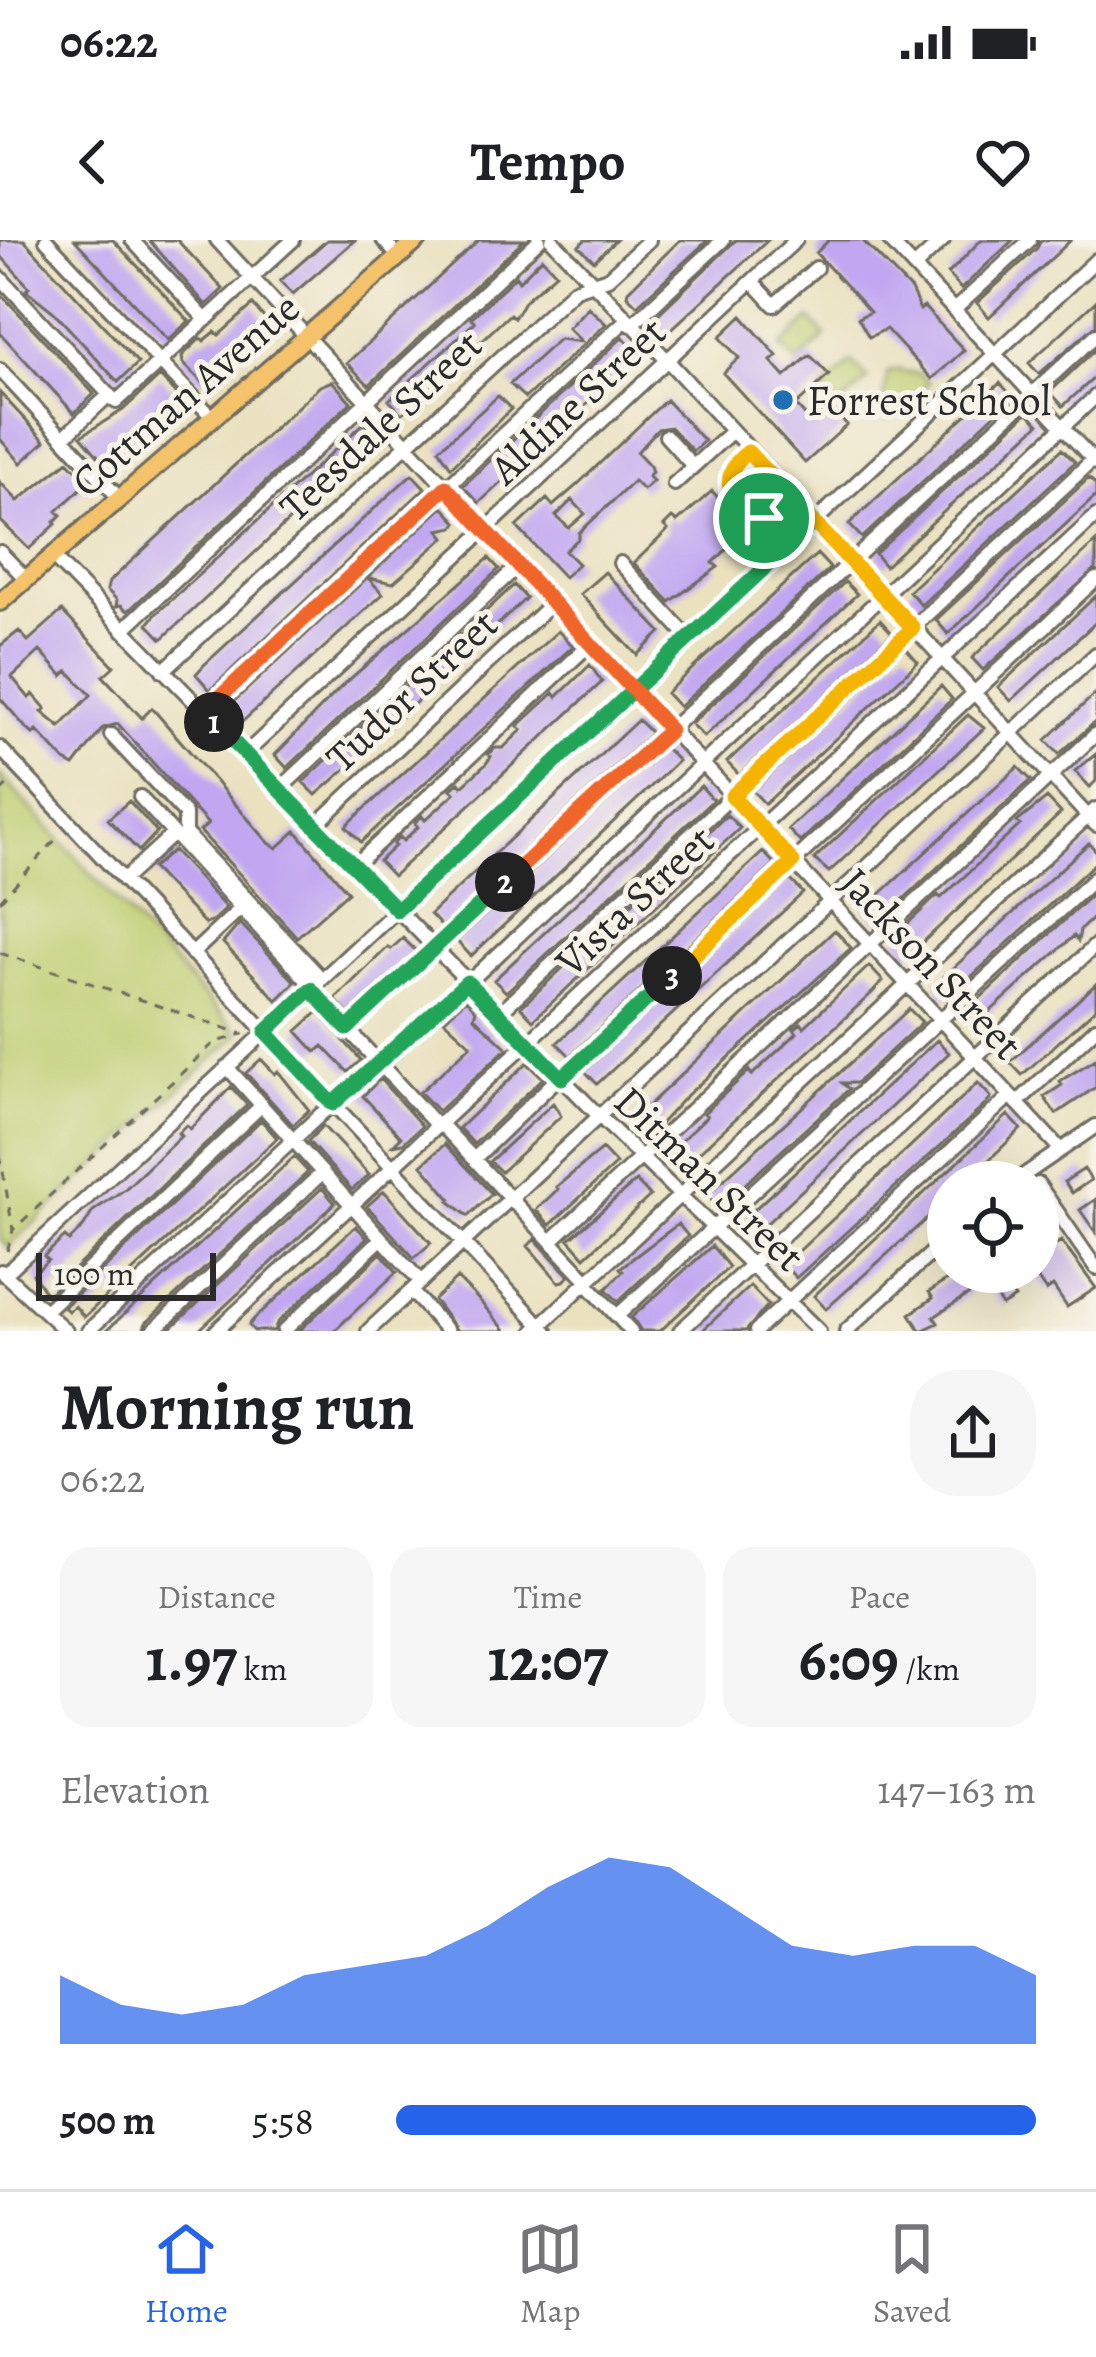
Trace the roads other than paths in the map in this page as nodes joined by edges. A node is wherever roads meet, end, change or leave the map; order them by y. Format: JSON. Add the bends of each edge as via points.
{"nodes":[{"id":1,"x":46,"y":240,"type":"edge"},
{"id":2,"x":132,"y":240,"type":"edge"},
{"id":3,"x":217,"y":240,"type":"edge"},
{"id":4,"x":293,"y":240,"type":"edge"},
{"id":5,"x":383,"y":240,"type":"edge"},
{"id":6,"x":418,"y":240,"type":"edge"},
{"id":7,"x":539,"y":240,"type":"edge"},
{"id":8,"x":649,"y":240,"type":"edge"},
{"id":9,"x":722,"y":240,"type":"edge"},
{"id":10,"x":796,"y":240,"type":"edge"},
{"id":11,"x":889,"y":240,"type":"edge"},
{"id":12,"x":943,"y":240,"type":"edge"},
{"id":13,"x":1030,"y":240,"type":"edge"},
{"id":14,"x":558,"y":242,"type":"edge"},
{"id":15,"x":399,"y":257,"type":"junction"},
{"id":16,"x":1096,"y":260,"type":"edge"},
{"id":17,"x":914,"y":267,"type":"junction"},
{"id":18,"x":816,"y":268,"type":"dead end"},
{"id":19,"x":0,"y":277,"type":"edge"},
{"id":20,"x":253,"y":278,"type":"junction"},
{"id":21,"x":752,"y":281,"type":"junction"},
{"id":22,"x":591,"y":282,"type":"junction"},
{"id":23,"x":954,"y":310,"type":"junction"},
{"id":24,"x":206,"y":320,"type":"junction"},
{"id":25,"x":628,"y":323,"type":"junction"},
{"id":26,"x":1096,"y":335,"type":"edge"},
{"id":27,"x":306,"y":336,"type":"junction"},
{"id":28,"x":995,"y":353,"type":"junction"},
{"id":29,"x":161,"y":361,"type":"junction"},
{"id":30,"x":668,"y":361,"type":"junction"},
{"id":31,"x":0,"y":370,"type":"edge"},
{"id":32,"x":1031,"y":393,"type":"junction"},
{"id":33,"x":109,"y":395,"type":"junction"},
{"id":34,"x":1096,"y":396,"type":"edge"},
{"id":35,"x":367,"y":404,"type":"junction"},
{"id":36,"x":213,"y":418,"type":"junction"},
{"id":37,"x":1063,"y":427,"type":"junction"},
{"id":38,"x":730,"y":432,"type":"junction"},
{"id":39,"x":666,"y":436,"type":"dead end"},
{"id":40,"x":64,"y":437,"type":"junction"},
{"id":41,"x":406,"y":446,"type":"junction"},
{"id":42,"x":748,"y":452,"type":"junction"},
{"id":43,"x":1095,"y":460,"type":"edge"},
{"id":44,"x":693,"y":466,"type":"junction"},
{"id":45,"x":674,"y":484,"type":"dead end"},
{"id":46,"x":446,"y":487,"type":"junction"},
{"id":47,"x":119,"y":499,"type":"junction"},
{"id":48,"x":793,"y":500,"type":"junction"},
{"id":49,"x":1096,"y":516,"type":"edge"},
{"id":50,"x":814,"y":522,"type":"junction"},
{"id":51,"x":486,"y":530,"type":"junction"},
{"id":52,"x":0,"y":552,"type":"edge"},
{"id":53,"x":53,"y":557,"type":"junction"},
{"id":54,"x":851,"y":561,"type":"junction"},
{"id":55,"x":620,"y":563,"type":"dead end"},
{"id":56,"x":519,"y":565,"type":"junction"},
{"id":57,"x":1096,"y":579,"type":"edge"},
{"id":58,"x":26,"y":580,"type":"junction"},
{"id":59,"x":882,"y":595,"type":"junction"},
{"id":60,"x":1,"y":600,"type":"edge"},
{"id":61,"x":552,"y":603,"type":"junction"},
{"id":62,"x":913,"y":628,"type":"junction"},
{"id":63,"x":123,"y":629,"type":"junction"},
{"id":64,"x":689,"y":638,"type":"junction"},
{"id":65,"x":590,"y":644,"type":"junction"},
{"id":66,"x":1096,"y":654,"type":"edge"},
{"id":67,"x":941,"y":659,"type":"junction"},
{"id":68,"x":163,"y":671,"type":"junction"},
{"id":69,"x":633,"y":690,"type":"junction"},
{"id":70,"x":975,"y":695,"type":"junction"},
{"id":71,"x":204,"y":712,"type":"junction"},
{"id":72,"x":670,"y":730,"type":"junction"},
{"id":73,"x":1010,"y":734,"type":"junction"},
{"id":74,"x":1096,"y":734,"type":"edge"},
{"id":75,"x":111,"y":735,"type":"dead end"},
{"id":76,"x":0,"y":748,"type":"edge"},
{"id":77,"x":244,"y":754,"type":"junction"},
{"id":78,"x":701,"y":763,"type":"junction"},
{"id":79,"x":1050,"y":776,"type":"junction"},
{"id":80,"x":280,"y":789,"type":"junction"},
{"id":81,"x":732,"y":796,"type":"junction"},
{"id":82,"x":140,"y":797,"type":"dead end"},
{"id":83,"x":1093,"y":817,"type":"edge"},
{"id":84,"x":315,"y":826,"type":"junction"},
{"id":85,"x":760,"y":827,"type":"junction"},
{"id":86,"x":173,"y":834,"type":"junction"},
{"id":87,"x":793,"y":862,"type":"junction"},
{"id":88,"x":354,"y":866,"type":"junction"},
{"id":89,"x":1096,"y":877,"type":"edge"},
{"id":90,"x":123,"y":880,"type":"junction"},
{"id":91,"x":830,"y":902,"type":"junction"},
{"id":92,"x":241,"y":908,"type":"junction"},
{"id":93,"x":397,"y":910,"type":"junction"},
{"id":94,"x":870,"y":945,"type":"junction"},
{"id":95,"x":1096,"y":945,"type":"edge"},
{"id":96,"x":435,"y":948,"type":"junction"},
{"id":97,"x":192,"y":954,"type":"junction"},
{"id":98,"x":467,"y":982,"type":"junction"},
{"id":99,"x":907,"y":984,"type":"junction"},
{"id":100,"x":316,"y":985,"type":"junction"},
{"id":101,"x":499,"y":1013,"type":"junction"},
{"id":102,"x":940,"y":1021,"type":"junction"},
{"id":103,"x":1096,"y":1028,"type":"edge"},
{"id":104,"x":347,"y":1029,"type":"junction"},
{"id":105,"x":266,"y":1032,"type":"junction"},
{"id":106,"x":529,"y":1044,"type":"junction"},
{"id":107,"x":974,"y":1058,"type":"junction"},
{"id":108,"x":380,"y":1065,"type":"junction"},
{"id":109,"x":227,"y":1067,"type":"junction"},
{"id":110,"x":561,"y":1077,"type":"junction"},
{"id":111,"x":1013,"y":1099,"type":"junction"},
{"id":112,"x":333,"y":1104,"type":"junction"},
{"id":113,"x":262,"y":1106,"type":"junction"},
{"id":114,"x":599,"y":1116,"type":"junction"},
{"id":115,"x":439,"y":1126,"type":"junction"},
{"id":116,"x":1096,"y":1126,"type":"edge"},
{"id":117,"x":293,"y":1140,"type":"junction"},
{"id":118,"x":1061,"y":1150,"type":"junction"},
{"id":119,"x":642,"y":1158,"type":"junction"},
{"id":120,"x":474,"y":1159,"type":"junction"},
{"id":121,"x":1051,"y":1161,"type":"edge"},
{"id":122,"x":392,"y":1169,"type":"junction"},
{"id":123,"x":322,"y":1173,"type":"junction"},
{"id":124,"x":681,"y":1196,"type":"junction"},
{"id":125,"x":511,"y":1198,"type":"junction"},
{"id":126,"x":351,"y":1206,"type":"junction"},
{"id":127,"x":1059,"y":1214,"type":"edge"},
{"id":128,"x":715,"y":1229,"type":"junction"},
{"id":129,"x":381,"y":1239,"type":"junction"},
{"id":130,"x":551,"y":1240,"type":"junction"},
{"id":131,"x":463,"y":1242,"type":"junction"},
{"id":132,"x":927,"y":1257,"type":"edge"},
{"id":133,"x":751,"y":1265,"type":"junction"},
{"id":134,"x":1096,"y":1268,"type":"edge"},
{"id":135,"x":2,"y":1272,"type":"edge"},
{"id":136,"x":587,"y":1281,"type":"junction"},
{"id":137,"x":416,"y":1287,"type":"junction"},
{"id":138,"x":788,"y":1300,"type":"junction"},
{"id":139,"x":45,"y":1311,"type":"junction"},
{"id":140,"x":617,"y":1316,"type":"junction"},
{"id":141,"x":540,"y":1329,"type":"edge"},
{"id":142,"x":66,"y":1331,"type":"edge"},
{"id":143,"x":88,"y":1331,"type":"edge"},
{"id":144,"x":153,"y":1331,"type":"edge"},
{"id":145,"x":216,"y":1331,"type":"edge"},
{"id":146,"x":284,"y":1331,"type":"edge"},
{"id":147,"x":368,"y":1331,"type":"edge"},
{"id":148,"x":447,"y":1331,"type":"edge"},
{"id":149,"x":631,"y":1331,"type":"edge"},
{"id":150,"x":680,"y":1331,"type":"edge"},
{"id":151,"x":756,"y":1331,"type":"edge"},
{"id":152,"x":819,"y":1331,"type":"edge"},
{"id":153,"x":846,"y":1331,"type":"edge"}],
"edges":[{"from":1,"to":29,"type":"street"},
{"from":2,"to":24,"type":"street"},
{"from":3,"to":20,"type":"street","name":"Jackson Street"},
{"from":4,"to":20,"type":"street"},
{"from":5,"to":15,"type":"street"},
{"from":6,"to":15,"type":"main road","name":"Cottman Avenue"},
{"from":7,"to":35,"type":"street"},
{"from":8,"to":22,"type":"street","name":"Teesdale Street","via":[[608,278]]},
{"from":9,"to":25,"type":"street"},
{"from":10,"to":21,"type":"street","name":"Aldine Street"},
{"from":11,"to":17,"type":"street"},
{"from":12,"to":17,"type":"street"},
{"from":13,"to":23,"type":"street"},
{"from":14,"to":22,"type":"street"},
{"from":15,"to":27,"type":"main road","name":"Cottman Avenue"},
{"from":16,"to":28,"type":"street"},
{"from":17,"to":23,"type":"street"},
{"from":18,"to":21,"type":"street","via":[[774,305]]},
{"from":19,"to":33,"type":"street"},
{"from":20,"to":24,"type":"street"},
{"from":20,"to":27,"type":"street","name":"Jackson Street"},
{"from":21,"to":30,"type":"street","name":"Aldine Street"},
{"from":22,"to":25,"type":"street"},
{"from":22,"to":41,"type":"street","name":"Teesdale Street"},
{"from":23,"to":28,"type":"street"},
{"from":24,"to":29,"type":"street"},
{"from":25,"to":30,"type":"street"},
{"from":25,"to":46,"type":"street"},
{"from":26,"to":32,"type":"street"},
{"from":27,"to":35,"type":"street","name":"Jackson Street"},
{"from":27,"to":36,"type":"main road","name":"Cottman Avenue"},
{"from":28,"to":32,"type":"street"},
{"from":28,"to":50,"type":"street"},
{"from":29,"to":33,"type":"street","via":[[116,402]]},
{"from":29,"to":36,"type":"street"},
{"from":30,"to":38,"type":"street"},
{"from":30,"to":51,"type":"street","name":"Aldine Street"},
{"from":31,"to":40,"type":"street"},
{"from":32,"to":37,"type":"street"},
{"from":32,"to":54,"type":"street"},
{"from":33,"to":40,"type":"street"},
{"from":34,"to":37,"type":"street"},
{"from":35,"to":41,"type":"street","name":"Jackson Street"},
{"from":35,"to":63,"type":"street"},
{"from":36,"to":47,"type":"main road","name":"Cottman Avenue"},
{"from":37,"to":43,"type":"street"},
{"from":37,"to":59,"type":"street"},
{"from":38,"to":42,"type":"street"},
{"from":38,"to":44,"type":"street"},
{"from":39,"to":44,"type":"street"},
{"from":40,"to":47,"type":"street"},
{"from":41,"to":46,"type":"street","name":"Jackson Street"},
{"from":41,"to":68,"type":"street","name":"Teesdale Street"},
{"from":42,"to":48,"type":"street"},
{"from":42,"to":48,"type":"street","via":[[728,479],[733,502],[764,518]]},
{"from":43,"to":62,"type":"street"},
{"from":44,"to":45,"type":"street"},
{"from":46,"to":51,"type":"street","name":"Jackson Street"},
{"from":46,"to":71,"type":"street"},
{"from":47,"to":53,"type":"main road","name":"Cottman Avenue"},
{"from":48,"to":50,"type":"street"},
{"from":49,"to":67,"type":"street","name":"Vista Street"},
{"from":50,"to":54,"type":"street"},
{"from":50,"to":64,"type":"street"},
{"from":51,"to":56,"type":"street","name":"Jackson Street"},
{"from":51,"to":77,"type":"street","name":"Aldine Street"},
{"from":52,"to":58,"type":"street"},
{"from":53,"to":58,"type":"main road","name":"Cottman Avenue"},
{"from":53,"to":63,"type":"street","name":"Ditman Street"},
{"from":54,"to":59,"type":"street"},
{"from":54,"to":72,"type":"street"},
{"from":55,"to":64,"type":"street"},
{"from":56,"to":61,"type":"street","name":"Jackson Street"},
{"from":56,"to":80,"type":"street"},
{"from":57,"to":70,"type":"street"},
{"from":58,"to":60,"type":"main road","name":"Cottman Avenue"},
{"from":59,"to":62,"type":"street"},
{"from":59,"to":78,"type":"street"},
{"from":61,"to":65,"type":"street","name":"Jackson Street"},
{"from":61,"to":84,"type":"street","name":"Tudor Street"},
{"from":62,"to":67,"type":"street"},
{"from":62,"to":81,"type":"street"},
{"from":63,"to":68,"type":"street","name":"Ditman Street"},
{"from":64,"to":69,"type":"street"},
{"from":65,"to":69,"type":"street","name":"Jackson Street"},
{"from":65,"to":88,"type":"street"},
{"from":66,"to":73,"type":"street"},
{"from":67,"to":70,"type":"street"},
{"from":67,"to":85,"type":"street","name":"Vista Street"},
{"from":68,"to":71,"type":"street","name":"Ditman Street"},
{"from":69,"to":72,"type":"street","name":"Jackson Street"},
{"from":69,"to":93,"type":"street"},
{"from":70,"to":73,"type":"street"},
{"from":70,"to":87,"type":"street"},
{"from":71,"to":77,"type":"street","name":"Ditman Street"},
{"from":72,"to":78,"type":"street","name":"Jackson Street"},
{"from":72,"to":96,"type":"street"},
{"from":73,"to":79,"type":"street"},
{"from":73,"to":91,"type":"street"},
{"from":74,"to":79,"type":"street"},
{"from":75,"to":100,"type":"street","via":[[185,814],[185,833]]},
{"from":76,"to":90,"type":"street"},
{"from":77,"to":80,"type":"street","name":"Ditman Street"},
{"from":78,"to":81,"type":"street","name":"Jackson Street"},
{"from":78,"to":98,"type":"street"},
{"from":79,"to":83,"type":"street"},
{"from":79,"to":94,"type":"street"},
{"from":80,"to":84,"type":"street","name":"Ditman Street"},
{"from":81,"to":85,"type":"street","name":"Jackson Street"},
{"from":81,"to":101,"type":"street"},
{"from":82,"to":86,"type":"street"},
{"from":83,"to":99,"type":"street"},
{"from":84,"to":88,"type":"street","name":"Ditman Street"},
{"from":85,"to":87,"type":"street","name":"Jackson Street"},
{"from":85,"to":106,"type":"street","name":"Vista Street"},
{"from":86,"to":90,"type":"street"},
{"from":86,"to":92,"type":"street"},
{"from":87,"to":91,"type":"street","name":"Jackson Street"},
{"from":87,"to":110,"type":"street"},
{"from":88,"to":93,"type":"street","name":"Ditman Street"},
{"from":89,"to":102,"type":"street"},
{"from":90,"to":97,"type":"street"},
{"from":91,"to":94,"type":"street","name":"Jackson Street"},
{"from":91,"to":114,"type":"street"},
{"from":92,"to":97,"type":"street"},
{"from":92,"to":100,"type":"street"},
{"from":93,"to":96,"type":"street","name":"Ditman Street"},
{"from":93,"to":100,"type":"street"},
{"from":94,"to":99,"type":"street","name":"Jackson Street"},
{"from":94,"to":119,"type":"street"},
{"from":95,"to":107,"type":"street"},
{"from":96,"to":98,"type":"street","name":"Ditman Street"},
{"from":96,"to":104,"type":"street"},
{"from":97,"to":105,"type":"street"},
{"from":98,"to":101,"type":"street","name":"Ditman Street"},
{"from":98,"to":108,"type":"street"},
{"from":99,"to":102,"type":"street","name":"Jackson Street"},
{"from":99,"to":124,"type":"street"},
{"from":100,"to":104,"type":"street"},
{"from":100,"to":105,"type":"street"},
{"from":101,"to":106,"type":"street","name":"Ditman Street"},
{"from":102,"to":107,"type":"street","name":"Jackson Street"},
{"from":102,"to":128,"type":"street"},
{"from":103,"to":111,"type":"street"},
{"from":104,"to":108,"type":"street"},
{"from":105,"to":109,"type":"street"},
{"from":105,"to":112,"type":"street"},
{"from":106,"to":110,"type":"street","name":"Ditman Street"},
{"from":106,"to":115,"type":"street","name":"Vista Street"},
{"from":107,"to":111,"type":"street","name":"Jackson Street"},
{"from":107,"to":133,"type":"street"},
{"from":108,"to":112,"type":"street"},
{"from":108,"to":115,"type":"street"},
{"from":109,"to":113,"type":"street"},
{"from":109,"to":135,"type":"street"},
{"from":110,"to":114,"type":"street","name":"Ditman Street"},
{"from":110,"to":120,"type":"street"},
{"from":111,"to":118,"type":"street","name":"Jackson Street"},
{"from":111,"to":138,"type":"street"},
{"from":112,"to":117,"type":"street"},
{"from":112,"to":122,"type":"street"},
{"from":113,"to":117,"type":"street"},
{"from":113,"to":139,"type":"street"},
{"from":114,"to":119,"type":"street","name":"Ditman Street"},
{"from":114,"to":125,"type":"street"},
{"from":115,"to":120,"type":"street"},
{"from":115,"to":122,"type":"street","name":"Vista Street"},
{"from":116,"to":118,"type":"street"},
{"from":117,"to":123,"type":"street"},
{"from":117,"to":143,"type":"street"},
{"from":118,"to":121,"type":"street"},
{"from":119,"to":124,"type":"street","name":"Ditman Street"},
{"from":119,"to":130,"type":"street"},
{"from":120,"to":125,"type":"street"},
{"from":122,"to":126,"type":"street","name":"Vista Street"},
{"from":122,"to":131,"type":"street"},
{"from":123,"to":126,"type":"street"},
{"from":123,"to":144,"type":"street"},
{"from":124,"to":128,"type":"street","name":"Ditman Street"},
{"from":124,"to":136,"type":"street"},
{"from":125,"to":130,"type":"street"},
{"from":125,"to":131,"type":"street"},
{"from":126,"to":129,"type":"street"},
{"from":126,"to":145,"type":"street","name":"Vista Street"},
{"from":127,"to":134,"type":"street"},
{"from":128,"to":133,"type":"street","name":"Ditman Street"},
{"from":128,"to":140,"type":"street"},
{"from":129,"to":137,"type":"street"},
{"from":129,"to":146,"type":"street"},
{"from":130,"to":136,"type":"street"},
{"from":131,"to":137,"type":"street"},
{"from":131,"to":141,"type":"street"},
{"from":132,"to":153,"type":"street"},
{"from":133,"to":138,"type":"street","name":"Ditman Street"},
{"from":133,"to":150,"type":"street"},
{"from":135,"to":139,"type":"street"},
{"from":136,"to":140,"type":"street"},
{"from":136,"to":141,"type":"street"},
{"from":137,"to":147,"type":"street"},
{"from":137,"to":148,"type":"street"},
{"from":138,"to":151,"type":"street"},
{"from":138,"to":152,"type":"street","name":"Ditman Street"},
{"from":139,"to":142,"type":"street"},
{"from":140,"to":149,"type":"street"}]}
